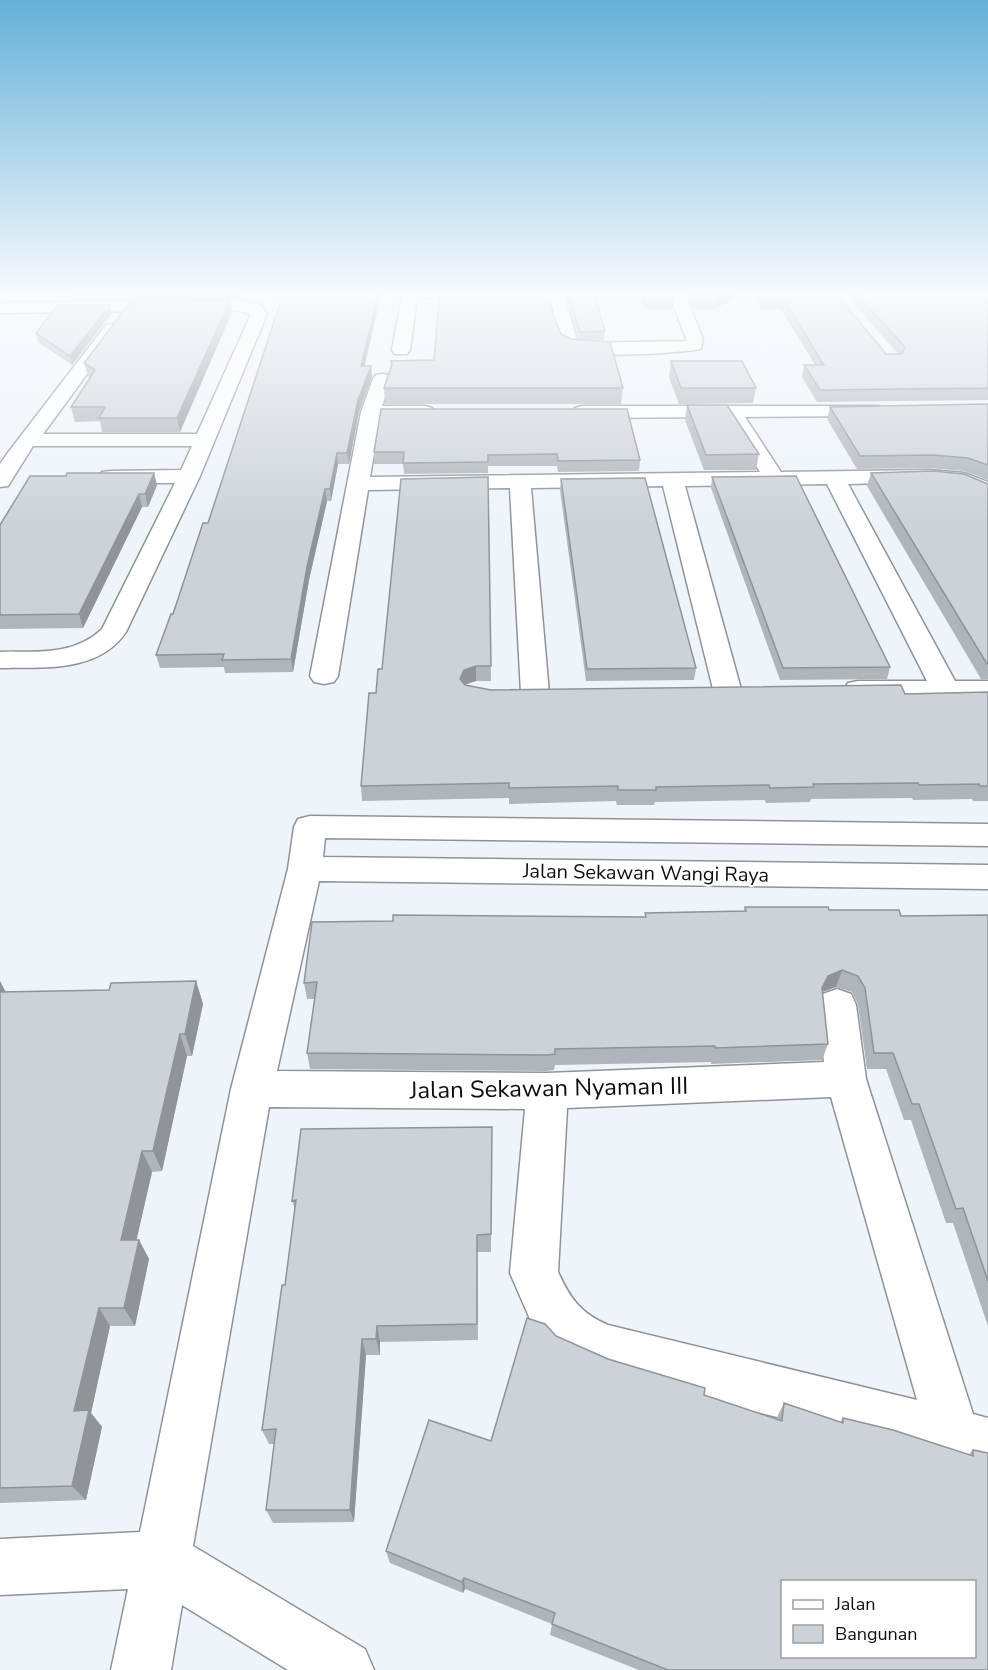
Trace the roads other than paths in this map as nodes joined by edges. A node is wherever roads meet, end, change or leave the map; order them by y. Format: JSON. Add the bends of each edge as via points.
{"nodes":[{"id":1,"x":82,"y":369,"type":"edge"},
{"id":2,"x":235,"y":369,"type":"edge"},
{"id":3,"x":382,"y":380,"type":"dead end"},
{"id":4,"x":895,"y":410,"type":"edge"},
{"id":5,"x":371,"y":412,"type":"junction"},
{"id":6,"x":441,"y":412,"type":"edge"},
{"id":7,"x":569,"y":412,"type":"edge"},
{"id":8,"x":732,"y":412,"type":"junction"},
{"id":9,"x":28,"y":440,"type":"junction"},
{"id":10,"x":204,"y":440,"type":"junction"},
{"id":11,"x":4,"y":469,"type":"edge"},
{"id":12,"x":189,"y":476,"type":"junction"},
{"id":13,"x":84,"y":477,"type":"edge"},
{"id":14,"x":774,"y":477,"type":"junction"},
{"id":15,"x":834,"y":477,"type":"junction"},
{"id":16,"x":25,"y":478,"type":"dead end"},
{"id":17,"x":672,"y":479,"type":"junction"},
{"id":18,"x":520,"y":482,"type":"junction"},
{"id":19,"x":357,"y":484,"type":"junction"},
{"id":20,"x":988,"y":489,"type":"edge"},
{"id":21,"x":0,"y":660,"type":"edge"},
{"id":22,"x":324,"y":676,"type":"dead end"},
{"id":23,"x":726,"y":689,"type":"edge"},
{"id":24,"x":830,"y":689,"type":"edge"},
{"id":25,"x":945,"y":689,"type":"junction"},
{"id":26,"x":988,"y":689,"type":"edge"},
{"id":27,"x":536,"y":693,"type":"edge"},
{"id":28,"x":988,"y":835,"type":"edge"},
{"id":29,"x":307,"y":848,"type":"junction"},
{"id":30,"x":988,"y":877,"type":"edge"},
{"id":31,"x":837,"y":1005,"type":"dead end"},
{"id":32,"x":846,"y":1079,"type":"junction"},
{"id":33,"x":252,"y":1089,"type":"junction"},
{"id":34,"x":547,"y":1092,"type":"junction"},
{"id":35,"x":971,"y":1439,"type":"edge"},
{"id":36,"x":160,"y":1559,"type":"junction"},
{"id":37,"x":0,"y":1567,"type":"edge"},
{"id":38,"x":141,"y":1670,"type":"edge"},
{"id":39,"x":344,"y":1670,"type":"edge"}],
"edges":[{"from":1,"to":9,"type":"street"},
{"from":2,"to":10,"type":"street"},
{"from":3,"to":5,"type":"street"},
{"from":4,"to":8,"type":"street"},
{"from":5,"to":6,"type":"street"},
{"from":5,"to":19,"type":"street"},
{"from":7,"to":8,"type":"street"},
{"from":8,"to":14,"type":"street"},
{"from":9,"to":10,"type":"street"},
{"from":9,"to":11,"type":"street"},
{"from":10,"to":12,"type":"street"},
{"from":11,"to":16,"type":"street"},
{"from":12,"to":13,"type":"street"},
{"from":12,"to":21,"type":"street","via":[[106,642],[76,656]]},
{"from":14,"to":15,"type":"street"},
{"from":14,"to":17,"type":"street"},
{"from":15,"to":20,"type":"street","via":[[928,476],[964,479]]},
{"from":15,"to":25,"type":"street"},
{"from":17,"to":18,"type":"street"},
{"from":17,"to":23,"type":"street"},
{"from":18,"to":19,"type":"street"},
{"from":18,"to":27,"type":"street"},
{"from":19,"to":22,"type":"street"},
{"from":24,"to":25,"type":"street"},
{"from":25,"to":26,"type":"street"},
{"from":28,"to":29,"type":"street"},
{"from":29,"to":30,"type":"street","name":"Jalan Sekawan Wangi Raya"},
{"from":29,"to":33,"type":"street"},
{"from":31,"to":32,"type":"street"},
{"from":32,"to":34,"type":"street","name":"Jalan Sekawan Nyaman III"},
{"from":32,"to":35,"type":"street"},
{"from":33,"to":34,"type":"street","name":"Jalan Sekawan Nyaman III"},
{"from":33,"to":36,"type":"street"},
{"from":34,"to":35,"type":"street","via":[[534,1273],[550,1309],[572,1334],[606,1349]]},
{"from":36,"to":37,"type":"street"},
{"from":36,"to":38,"type":"street"},
{"from":36,"to":39,"type":"street"}]}
